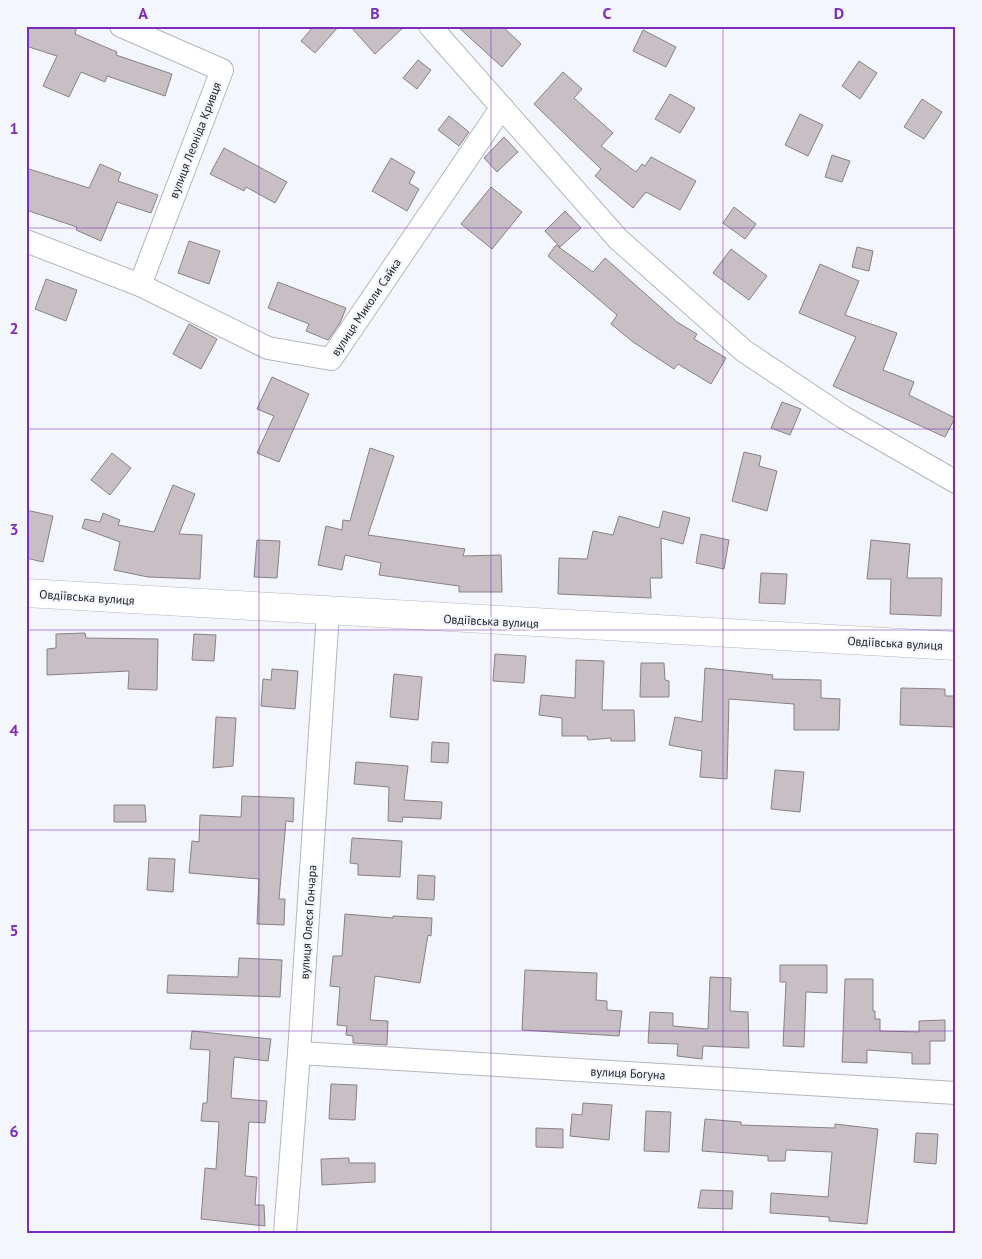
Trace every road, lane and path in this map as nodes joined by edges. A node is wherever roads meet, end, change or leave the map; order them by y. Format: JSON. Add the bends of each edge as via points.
{"nodes":[{"id":1,"x":121,"y":26,"type":"edge"},
{"id":2,"x":430,"y":26,"type":"edge"},
{"id":3,"x":502,"y":107,"type":"junction"},
{"id":4,"x":26,"y":241,"type":"edge"},
{"id":5,"x":140,"y":285,"type":"junction"},
{"id":6,"x":956,"y":482,"type":"edge"},
{"id":7,"x":26,"y":593,"type":"edge"},
{"id":8,"x":328,"y":612,"type":"junction"},
{"id":9,"x":956,"y":646,"type":"edge"},
{"id":10,"x":299,"y":1053,"type":"junction"},
{"id":11,"x":956,"y":1093,"type":"edge"},
{"id":12,"x":285,"y":1233,"type":"edge"}],
"edges":[{"from":1,"to":5,"type":"street","name":"вулиця Леоніда Кривця","via":[[222,70]]},
{"from":2,"to":3,"type":"street"},
{"from":3,"to":5,"type":"street","name":"вулиця Миколи Сайка","via":[[331,359],[268,348]]},
{"from":3,"to":6,"type":"street","via":[[618,239],[744,351],[843,417]]},
{"from":4,"to":5,"type":"street","name":"вулиця Миколи Сайка"},
{"from":7,"to":8,"type":"main road","name":"Овдіївська вулиця"},
{"from":8,"to":9,"type":"main road","name":"Овдіївська вулиця"},
{"from":8,"to":10,"type":"street","name":"вулиця Олеся Гончара"},
{"from":10,"to":11,"type":"street","name":"вулиця Богуна"},
{"from":10,"to":12,"type":"street","name":"вулиця Олеся Гончара"}]}
